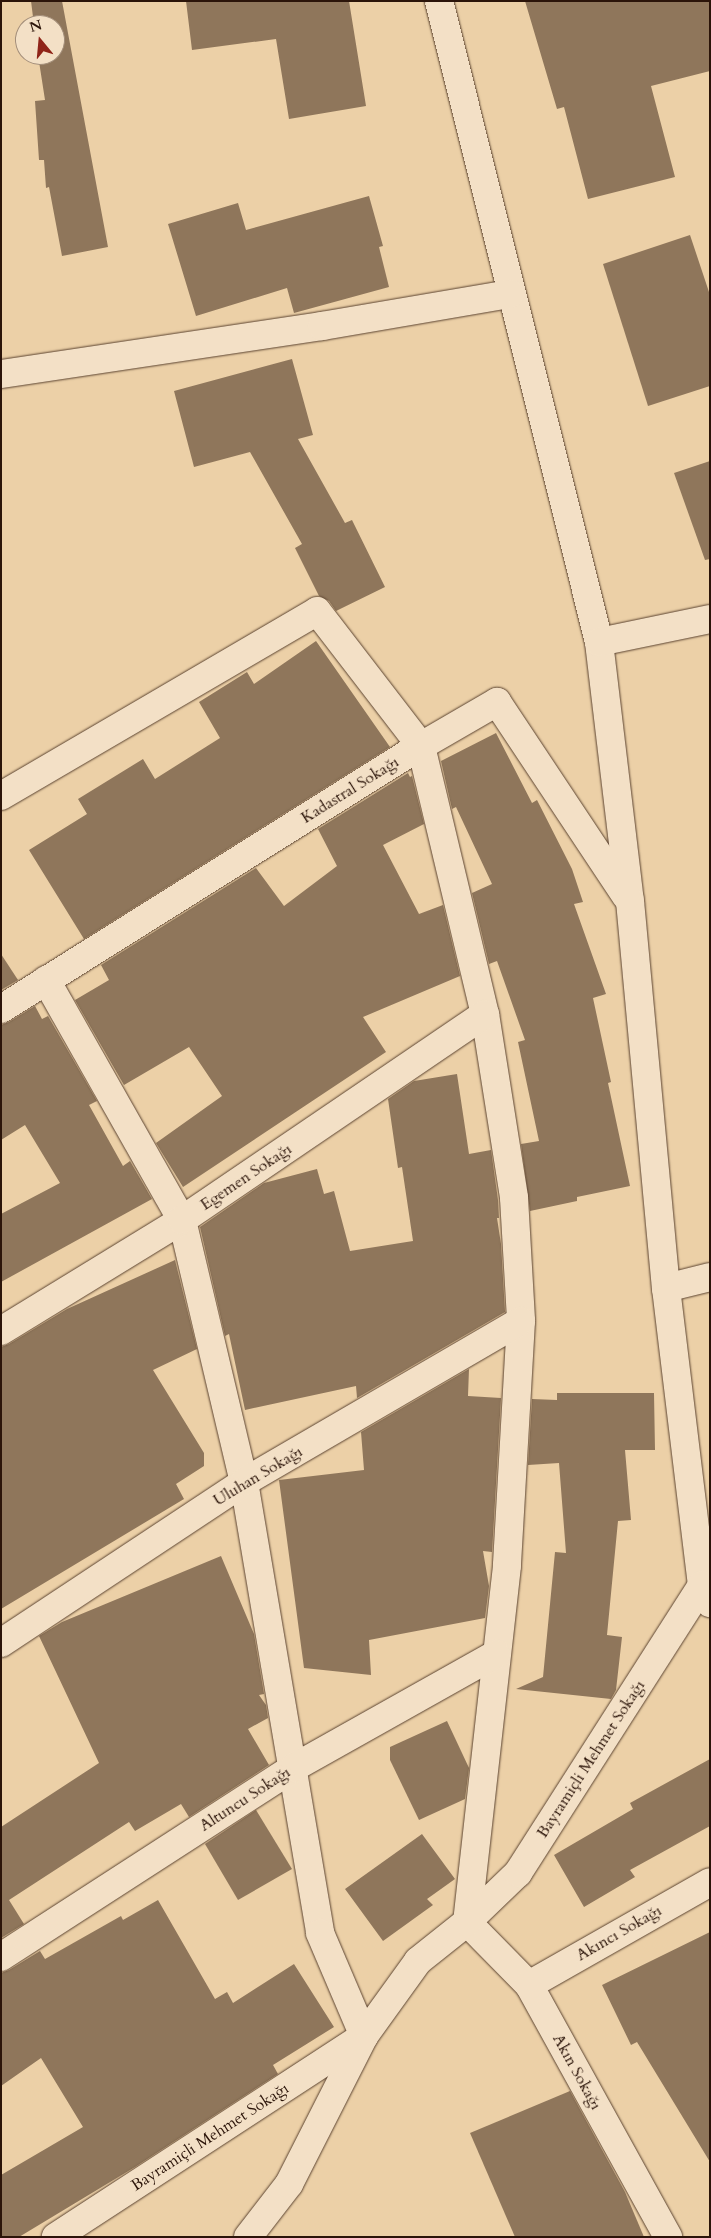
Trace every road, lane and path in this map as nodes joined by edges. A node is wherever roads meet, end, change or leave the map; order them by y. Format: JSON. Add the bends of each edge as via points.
{"nodes":[{"id":1,"x":439,"y":1,"type":"edge"},
{"id":2,"x":510,"y":294,"type":"junction"},
{"id":3,"x":1,"y":374,"type":"edge"},
{"id":4,"x":710,"y":619,"type":"edge"},
{"id":5,"x":599,"y":642,"type":"junction"},
{"id":6,"x":421,"y":746,"type":"junction"},
{"id":7,"x":1,"y":796,"type":"edge"},
{"id":8,"x":630,"y":901,"type":"junction"},
{"id":9,"x":46,"y":980,"type":"junction"},
{"id":10,"x":1,"y":1009,"type":"edge"},
{"id":11,"x":485,"y":1014,"type":"junction"},
{"id":12,"x":182,"y":1220,"type":"junction"},
{"id":13,"x":710,"y":1277,"type":"edge"},
{"id":14,"x":666,"y":1288,"type":"junction"},
{"id":15,"x":521,"y":1321,"type":"junction"},
{"id":16,"x":1,"y":1331,"type":"edge"},
{"id":17,"x":244,"y":1482,"type":"junction"},
{"id":18,"x":706,"y":1594,"type":"edge"},
{"id":19,"x":1,"y":1643,"type":"edge"},
{"id":20,"x":496,"y":1654,"type":"junction"},
{"id":21,"x":293,"y":1768,"type":"junction"},
{"id":22,"x":710,"y":1882,"type":"edge"},
{"id":23,"x":467,"y":1922,"type":"junction"},
{"id":24,"x":1,"y":1957,"type":"edge"},
{"id":25,"x":529,"y":1985,"type":"junction"},
{"id":26,"x":364,"y":2036,"type":"junction"},
{"id":27,"x":56,"y":2237,"type":"edge"},
{"id":28,"x":248,"y":2237,"type":"edge"},
{"id":29,"x":668,"y":2237,"type":"edge"}],
"edges":[{"from":1,"to":2,"type":"street"},
{"from":2,"to":3,"type":"street"},
{"from":2,"to":5,"type":"street"},
{"from":4,"to":5,"type":"street"},
{"from":5,"to":8,"type":"street"},
{"from":6,"to":7,"type":"street","via":[[318,611]]},
{"from":6,"to":8,"type":"street","name":"Kadastral Sokağı","via":[[497,702]]},
{"from":6,"to":9,"type":"street","name":"Kadastral Sokağı"},
{"from":6,"to":11,"type":"street"},
{"from":8,"to":14,"type":"street"},
{"from":9,"to":10,"type":"street","name":"Kadastral Sokağı"},
{"from":9,"to":12,"type":"street"},
{"from":11,"to":12,"type":"street","name":"Egemen Sokağı"},
{"from":11,"to":15,"type":"street","via":[[514,1198]]},
{"from":12,"to":16,"type":"street","name":"Egemen Sokağı"},
{"from":12,"to":17,"type":"street"},
{"from":13,"to":14,"type":"street"},
{"from":14,"to":18,"type":"street"},
{"from":15,"to":17,"type":"street","name":"Uluhan Sokağı"},
{"from":15,"to":20,"type":"street","via":[[507,1566]]},
{"from":17,"to":19,"type":"street","name":"Uluhan Sokağı"},
{"from":17,"to":21,"type":"street"},
{"from":18,"to":23,"type":"street","name":"Bayramiçli Mehmet Sokağı","via":[[518,1873]]},
{"from":20,"to":21,"type":"street","name":"Altuncu Sokağı"},
{"from":20,"to":23,"type":"street"},
{"from":21,"to":24,"type":"street","name":"Altuncu Sokağı"},
{"from":21,"to":26,"type":"street","via":[[320,1933]]},
{"from":22,"to":25,"type":"street","name":"Akıncı Sokağı"},
{"from":23,"to":25,"type":"street","name":"Akın Sokağı"},
{"from":23,"to":26,"type":"street","name":"Bayramiçli Mehmet Sokağı","via":[[418,1961]]},
{"from":25,"to":29,"type":"street","name":"Akın Sokağı"},
{"from":26,"to":27,"type":"street","name":"Bayramiçli Mehmet Sokağı"},
{"from":26,"to":28,"type":"street","via":[[289,2184]]}]}
